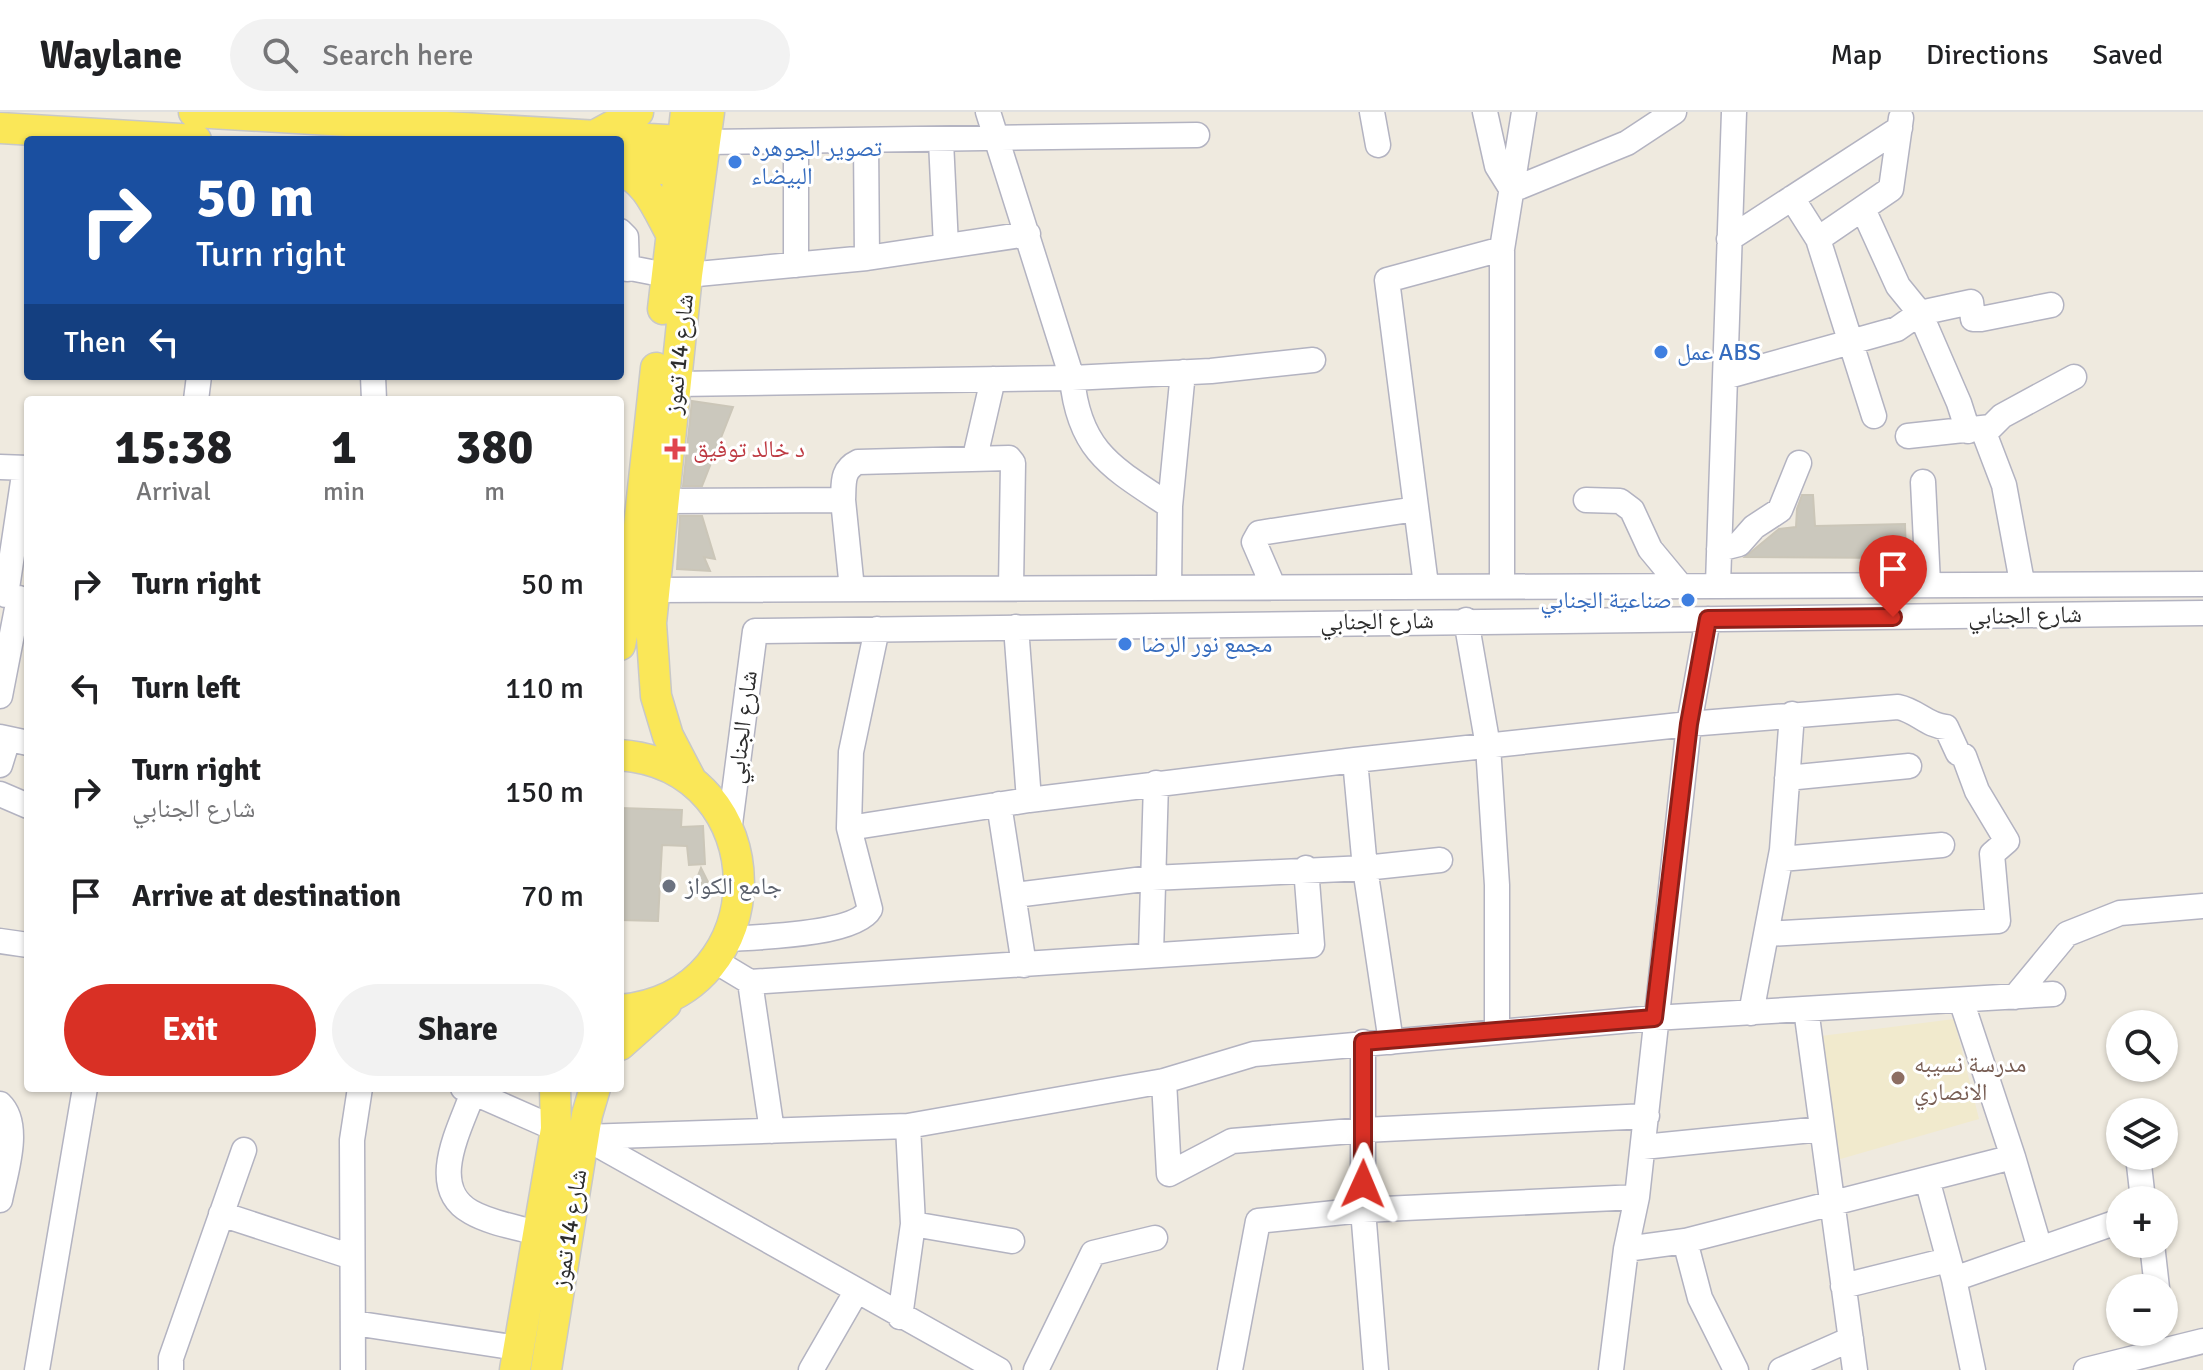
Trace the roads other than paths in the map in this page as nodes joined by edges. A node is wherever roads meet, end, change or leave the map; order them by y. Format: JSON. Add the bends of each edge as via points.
{"nodes":[{"id":1,"x":194,"y":112,"type":"edge"},
{"id":2,"x":638,"y":112,"type":"edge"},
{"id":3,"x":709,"y":112,"type":"edge"},
{"id":4,"x":988,"y":112,"type":"edge"},
{"id":5,"x":1372,"y":112,"type":"edge"},
{"id":6,"x":1485,"y":112,"type":"edge"},
{"id":7,"x":1524,"y":112,"type":"edge"},
{"id":8,"x":1674,"y":112,"type":"edge"},
{"id":9,"x":1734,"y":112,"type":"edge"},
{"id":10,"x":304,"y":115,"type":"edge"},
{"id":11,"x":460,"y":120,"type":"edge"},
{"id":12,"x":1901,"y":120,"type":"edge"},
{"id":13,"x":0,"y":128,"type":"edge"},
{"id":14,"x":1197,"y":135,"type":"dead end"},
{"id":15,"x":131,"y":136,"type":"edge"},
{"id":16,"x":593,"y":136,"type":"joint"},
{"id":17,"x":624,"y":140,"type":"edge"},
{"id":18,"x":866,"y":141,"type":"junction"},
{"id":19,"x":941,"y":141,"type":"junction"},
{"id":20,"x":997,"y":141,"type":"junction"},
{"id":21,"x":796,"y":142,"type":"junction"},
{"id":22,"x":1378,"y":145,"type":"dead end"},
{"id":23,"x":690,"y":147,"type":"edge"},
{"id":24,"x":624,"y":168,"type":"edge"},
{"id":25,"x":624,"y":171,"type":"edge"},
{"id":26,"x":1512,"y":190,"type":"junction"},
{"id":27,"x":1792,"y":198,"type":"junction"},
{"id":28,"x":1863,"y":209,"type":"junction"},
{"id":29,"x":669,"y":230,"type":"junction"},
{"id":30,"x":1028,"y":234,"type":"junction"},
{"id":31,"x":1729,"y":239,"type":"junction"},
{"id":32,"x":1818,"y":239,"type":"junction"},
{"id":33,"x":946,"y":246,"type":"junction"},
{"id":34,"x":1502,"y":249,"type":"junction"},
{"id":35,"x":867,"y":258,"type":"junction"},
{"id":36,"x":624,"y":265,"type":"edge"},
{"id":37,"x":796,"y":265,"type":"junction"},
{"id":38,"x":677,"y":275,"type":"junction"},
{"id":39,"x":2051,"y":305,"type":"dead end"},
{"id":40,"x":1920,"y":313,"type":"junction"},
{"id":41,"x":1853,"y":341,"type":"junction"},
{"id":42,"x":1313,"y":360,"type":"dead end"},
{"id":43,"x":1183,"y":372,"type":"junction"},
{"id":44,"x":1725,"y":377,"type":"junction"},
{"id":45,"x":2074,"y":377,"type":"dead end"},
{"id":46,"x":1072,"y":378,"type":"junction"},
{"id":47,"x":993,"y":379,"type":"junction"},
{"id":48,"x":676,"y":384,"type":"junction"},
{"id":49,"x":1874,"y":416,"type":"dead end"},
{"id":50,"x":1976,"y":430,"type":"junction"},
{"id":51,"x":1908,"y":436,"type":"dead end"},
{"id":52,"x":975,"y":457,"type":"junction"},
{"id":53,"x":1799,"y":463,"type":"dead end"},
{"id":54,"x":0,"y":467,"type":"edge"},
{"id":55,"x":24,"y":468,"type":"edge"},
{"id":56,"x":1923,"y":482,"type":"dead end"},
{"id":57,"x":24,"y":496,"type":"edge"},
{"id":58,"x":843,"y":500,"type":"junction"},
{"id":59,"x":1586,"y":500,"type":"dead end"},
{"id":60,"x":663,"y":501,"type":"junction"},
{"id":61,"x":1170,"y":506,"type":"junction"},
{"id":62,"x":1416,"y":509,"type":"junction"},
{"id":63,"x":1719,"y":549,"type":"junction"},
{"id":64,"x":2022,"y":582,"type":"junction"},
{"id":65,"x":1928,"y":583,"type":"junction"},
{"id":66,"x":1679,"y":584,"type":"junction"},
{"id":67,"x":1718,"y":584,"type":"junction"},
{"id":68,"x":2203,"y":584,"type":"edge"},
{"id":69,"x":1426,"y":585,"type":"junction"},
{"id":70,"x":1502,"y":585,"type":"junction"},
{"id":71,"x":1273,"y":586,"type":"junction"},
{"id":72,"x":1169,"y":587,"type":"junction"},
{"id":73,"x":1011,"y":588,"type":"junction"},
{"id":74,"x":852,"y":589,"type":"junction"},
{"id":75,"x":654,"y":590,"type":"junction"},
{"id":76,"x":13,"y":597,"type":"edge"},
{"id":77,"x":2203,"y":613,"type":"edge"},
{"id":78,"x":1708,"y":619,"type":"junction"},
{"id":79,"x":1466,"y":620,"type":"junction"},
{"id":80,"x":624,"y":623,"type":"edge"},
{"id":81,"x":1016,"y":627,"type":"junction"},
{"id":82,"x":877,"y":629,"type":"junction"},
{"id":83,"x":0,"y":696,"type":"edge"},
{"id":84,"x":1792,"y":714,"type":"junction"},
{"id":85,"x":1689,"y":724,"type":"junction"},
{"id":86,"x":12,"y":740,"type":"edge"},
{"id":87,"x":1488,"y":746,"type":"junction"},
{"id":88,"x":624,"y":756,"type":"edge"},
{"id":89,"x":1355,"y":760,"type":"junction"},
{"id":90,"x":0,"y":765,"type":"edge"},
{"id":91,"x":1909,"y":766,"type":"dead end"},
{"id":92,"x":1787,"y":778,"type":"junction"},
{"id":93,"x":691,"y":780,"type":"junction"},
{"id":94,"x":1156,"y":783,"type":"junction"},
{"id":95,"x":0,"y":794,"type":"edge"},
{"id":96,"x":1029,"y":800,"type":"junction"},
{"id":97,"x":24,"y":804,"type":"edge"},
{"id":98,"x":999,"y":804,"type":"junction"},
{"id":99,"x":849,"y":828,"type":"junction"},
{"id":100,"x":729,"y":832,"type":"junction"},
{"id":101,"x":1942,"y":845,"type":"dead end"},
{"id":102,"x":1781,"y":859,"type":"junction"},
{"id":103,"x":1440,"y":860,"type":"dead end"},
{"id":104,"x":1306,"y":868,"type":"junction"},
{"id":105,"x":1365,"y":868,"type":"junction"},
{"id":106,"x":1152,"y":878,"type":"junction"},
{"id":107,"x":1015,"y":895,"type":"junction"},
{"id":108,"x":2203,"y":906,"type":"edge"},
{"id":109,"x":1767,"y":934,"type":"junction"},
{"id":110,"x":0,"y":941,"type":"edge"},
{"id":111,"x":24,"y":944,"type":"edge"},
{"id":112,"x":722,"y":950,"type":"junction"},
{"id":113,"x":1151,"y":953,"type":"junction"},
{"id":114,"x":1024,"y":965,"type":"junction"},
{"id":115,"x":750,"y":982,"type":"junction"},
{"id":116,"x":678,"y":993,"type":"junction"},
{"id":117,"x":2053,"y":994,"type":"dead end"},
{"id":118,"x":2015,"y":997,"type":"junction"},
{"id":119,"x":1961,"y":1000,"type":"junction"},
{"id":120,"x":1806,"y":1009,"type":"junction"},
{"id":121,"x":624,"y":1010,"type":"edge"},
{"id":122,"x":1751,"y":1013,"type":"junction"},
{"id":123,"x":1654,"y":1018,"type":"junction"},
{"id":124,"x":1497,"y":1031,"type":"junction"},
{"id":125,"x":624,"y":1041,"type":"edge"},
{"id":126,"x":1363,"y":1042,"type":"junction"},
{"id":127,"x":1391,"y":1042,"type":"junction"},
{"id":128,"x":1164,"y":1081,"type":"junction"},
{"id":129,"x":84,"y":1092,"type":"edge"},
{"id":130,"x":359,"y":1092,"type":"edge"},
{"id":131,"x":467,"y":1092,"type":"edge"},
{"id":132,"x":473,"y":1092,"type":"edge"},
{"id":133,"x":556,"y":1092,"type":"edge"},
{"id":134,"x":593,"y":1092,"type":"edge"},
{"id":135,"x":0,"y":1104,"type":"edge"},
{"id":136,"x":1647,"y":1116,"type":"junction"},
{"id":137,"x":908,"y":1126,"type":"junction"},
{"id":138,"x":1822,"y":1129,"type":"junction"},
{"id":139,"x":1364,"y":1130,"type":"junction"},
{"id":140,"x":772,"y":1131,"type":"junction"},
{"id":141,"x":570,"y":1133,"type":"junction"},
{"id":142,"x":1643,"y":1147,"type":"junction"},
{"id":143,"x":244,"y":1150,"type":"dead end"},
{"id":144,"x":2013,"y":1157,"type":"junction"},
{"id":145,"x":1927,"y":1179,"type":"junction"},
{"id":146,"x":1637,"y":1197,"type":"junction"},
{"id":147,"x":0,"y":1200,"type":"edge"},
{"id":148,"x":1832,"y":1206,"type":"junction"},
{"id":149,"x":1363,"y":1210,"type":"junction"},
{"id":150,"x":221,"y":1214,"type":"junction"},
{"id":151,"x":913,"y":1224,"type":"junction"},
{"id":152,"x":2106,"y":1226,"type":"edge"},
{"id":153,"x":537,"y":1233,"type":"junction"},
{"id":154,"x":1155,"y":1238,"type":"dead end"},
{"id":155,"x":1012,"y":1241,"type":"dead end"},
{"id":156,"x":1685,"y":1241,"type":"junction"},
{"id":157,"x":1626,"y":1249,"type":"junction"},
{"id":158,"x":2040,"y":1249,"type":"junction"},
{"id":159,"x":352,"y":1257,"type":"junction"},
{"id":160,"x":1951,"y":1270,"type":"junction"},
{"id":161,"x":1843,"y":1286,"type":"junction"},
{"id":162,"x":856,"y":1292,"type":"junction"},
{"id":163,"x":900,"y":1317,"type":"junction"},
{"id":164,"x":354,"y":1323,"type":"junction"},
{"id":165,"x":1851,"y":1339,"type":"junction"},
{"id":166,"x":2203,"y":1341,"type":"edge"},
{"id":167,"x":2163,"y":1351,"type":"edge"},
{"id":168,"x":517,"y":1359,"type":"edge"},
{"id":169,"x":976,"y":1364,"type":"edge"},
{"id":170,"x":37,"y":1370,"type":"edge"},
{"id":171,"x":171,"y":1370,"type":"edge"},
{"id":172,"x":353,"y":1370,"type":"edge"},
{"id":173,"x":546,"y":1370,"type":"edge"},
{"id":174,"x":811,"y":1370,"type":"edge"},
{"id":175,"x":999,"y":1370,"type":"edge"},
{"id":176,"x":1036,"y":1370,"type":"edge"},
{"id":177,"x":1230,"y":1370,"type":"edge"},
{"id":178,"x":1376,"y":1370,"type":"edge"},
{"id":179,"x":1611,"y":1370,"type":"edge"},
{"id":180,"x":1736,"y":1370,"type":"edge"},
{"id":181,"x":1781,"y":1370,"type":"edge"},
{"id":182,"x":1855,"y":1370,"type":"edge"},
{"id":183,"x":1973,"y":1370,"type":"edge"},
{"id":184,"x":2086,"y":1370,"type":"edge"}],
"edges":[{"from":1,"to":10,"type":"main road"},
{"from":2,"to":16,"type":"main road"},
{"from":3,"to":23,"type":"main road","name":"شارع 14 تموز"},
{"from":4,"to":20,"type":"street"},
{"from":5,"to":22,"type":"street"},
{"from":6,"to":26,"type":"street","via":[[1497,166]]},
{"from":7,"to":26,"type":"street"},
{"from":8,"to":26,"type":"street","via":[[1627,143]]},
{"from":9,"to":31,"type":"street"},
{"from":10,"to":11,"type":"main road"},
{"from":11,"to":16,"type":"main road"},
{"from":12,"to":27,"type":"street"},
{"from":12,"to":28,"type":"street","via":[[1891,189]]},
{"from":13,"to":15,"type":"main road"},
{"from":14,"to":20,"type":"street"},
{"from":17,"to":23,"type":"main road"},
{"from":18,"to":19,"type":"street"},
{"from":18,"to":21,"type":"street"},
{"from":18,"to":35,"type":"street"},
{"from":19,"to":20,"type":"street"},
{"from":19,"to":33,"type":"street"},
{"from":20,"to":30,"type":"street"},
{"from":21,"to":23,"type":"street"},
{"from":21,"to":37,"type":"street"},
{"from":23,"to":24,"type":"main road"},
{"from":23,"to":29,"type":"main road","name":"شارع 14 تموز"},
{"from":23,"to":38,"type":"main road","name":"شارع 14 تموز"},
{"from":25,"to":29,"type":"main road","via":[[640,184]]},
{"from":26,"to":34,"type":"street"},
{"from":27,"to":31,"type":"street"},
{"from":27,"to":32,"type":"street"},
{"from":28,"to":32,"type":"street"},
{"from":28,"to":40,"type":"street","via":[[1898,286]]},
{"from":29,"to":38,"type":"main road","name":"شارع 14 تموز"},
{"from":30,"to":33,"type":"street"},
{"from":30,"to":46,"type":"street"},
{"from":31,"to":44,"type":"street"},
{"from":32,"to":41,"type":"street"},
{"from":33,"to":35,"type":"street"},
{"from":34,"to":62,"type":"street","via":[[1387,280]]},
{"from":34,"to":70,"type":"street"},
{"from":35,"to":37,"type":"street"},
{"from":36,"to":38,"type":"street"},
{"from":37,"to":38,"type":"street"},
{"from":38,"to":48,"type":"main road","name":"شارع 14 تموز"},
{"from":38,"to":80,"type":"main road","name":"شارع 14 تموز"},
{"from":39,"to":40,"type":"street","via":[[1981,319],[1973,319],[1971,302]]},
{"from":40,"to":41,"type":"street","via":[[1897,329]]},
{"from":40,"to":50,"type":"street"},
{"from":41,"to":44,"type":"street"},
{"from":41,"to":49,"type":"street"},
{"from":42,"to":43,"type":"street"},
{"from":43,"to":46,"type":"street"},
{"from":43,"to":61,"type":"street"},
{"from":44,"to":63,"type":"street"},
{"from":45,"to":50,"type":"street"},
{"from":46,"to":47,"type":"street"},
{"from":46,"to":61,"type":"street","via":[[1075,410],[1092,444],[1115,468]]},
{"from":47,"to":48,"type":"street"},
{"from":47,"to":52,"type":"street"},
{"from":48,"to":60,"type":"main road","name":"شارع 14 تموز"},
{"from":50,"to":51,"type":"street"},
{"from":50,"to":64,"type":"street","via":[[2004,485]]},
{"from":52,"to":58,"type":"street","via":[[858,462],[848,466]]},
{"from":52,"to":73,"type":"street","via":[[1000,456],[1013,463]]},
{"from":53,"to":63,"type":"street","via":[[1780,510],[1739,544]]},
{"from":54,"to":55,"type":"street"},
{"from":56,"to":65,"type":"street"},
{"from":57,"to":76,"type":"street"},
{"from":58,"to":60,"type":"street"},
{"from":58,"to":74,"type":"street"},
{"from":59,"to":66,"type":"street","via":[[1620,501],[1632,510],[1650,549]]},
{"from":60,"to":75,"type":"main road","name":"شارع 14 تموز"},
{"from":61,"to":72,"type":"street"},
{"from":62,"to":69,"type":"street"},
{"from":62,"to":71,"type":"street","via":[[1259,533],[1256,548]]},
{"from":63,"to":67,"type":"street"},
{"from":64,"to":65,"type":"street","name":"شارع الجنابي"},
{"from":64,"to":68,"type":"street","name":"شارع الجنابي"},
{"from":65,"to":67,"type":"street","name":"شارع الجنابي"},
{"from":66,"to":67,"type":"street","name":"شارع الجنابي"},
{"from":66,"to":70,"type":"street","name":"شارع الجنابي"},
{"from":69,"to":70,"type":"street","name":"شارع الجنابي"},
{"from":69,"to":71,"type":"street","name":"شارع الجنابي"},
{"from":71,"to":72,"type":"street","name":"شارع الجنابي"},
{"from":72,"to":73,"type":"street","name":"شارع الجنابي"},
{"from":73,"to":74,"type":"street","name":"شارع الجنابي"},
{"from":74,"to":75,"type":"street","name":"شارع الجنابي"},
{"from":75,"to":93,"type":"main road","name":"شارع 14 تموز","via":[[651,662],[656,696],[668,736]]},
{"from":76,"to":83,"type":"street"},
{"from":77,"to":78,"type":"street","name":"شارع الجنابي"},
{"from":78,"to":79,"type":"street","name":"شارع الجنابي"},
{"from":78,"to":85,"type":"street"},
{"from":79,"to":81,"type":"street","name":"شارع الجنابي"},
{"from":79,"to":87,"type":"street"},
{"from":81,"to":82,"type":"street","name":"شارع الجنابي"},
{"from":81,"to":96,"type":"street"},
{"from":82,"to":99,"type":"street","via":[[851,752]]},
{"from":82,"to":100,"type":"street","name":"شارع الجنابي","via":[[755,631]]},
{"from":84,"to":85,"type":"street"},
{"from":84,"to":92,"type":"street"},
{"from":84,"to":109,"type":"street","via":[[1898,707],[1917,711],[1929,725],[1946,727],[2007,841],[1992,854],[1998,921]]},
{"from":85,"to":87,"type":"street"},
{"from":85,"to":123,"type":"street"},
{"from":86,"to":90,"type":"street"},
{"from":87,"to":89,"type":"street"},
{"from":87,"to":124,"type":"street","via":[[1497,885]]},
{"from":88,"to":93,"type":"main road","via":[[665,765]]},
{"from":89,"to":94,"type":"street"},
{"from":89,"to":105,"type":"street"},
{"from":91,"to":92,"type":"street"},
{"from":92,"to":102,"type":"street"},
{"from":93,"to":100,"type":"main road","via":[[721,813]]},
{"from":94,"to":96,"type":"street"},
{"from":94,"to":106,"type":"street"},
{"from":95,"to":97,"type":"street"},
{"from":96,"to":98,"type":"street"},
{"from":98,"to":99,"type":"street"},
{"from":98,"to":107,"type":"street"},
{"from":99,"to":112,"type":"street","via":[[870,909],[867,916]]},
{"from":100,"to":112,"type":"main road","via":[[738,853],[741,897]]},
{"from":101,"to":102,"type":"street"},
{"from":102,"to":109,"type":"street"},
{"from":103,"to":105,"type":"street"},
{"from":104,"to":105,"type":"street"},
{"from":104,"to":106,"type":"street"},
{"from":104,"to":113,"type":"street","via":[[1312,945]]},
{"from":105,"to":127,"type":"street"},
{"from":106,"to":107,"type":"street"},
{"from":106,"to":113,"type":"street"},
{"from":107,"to":114,"type":"street"},
{"from":108,"to":118,"type":"street","via":[[2120,913],[2067,934]]},
{"from":109,"to":122,"type":"street"},
{"from":110,"to":111,"type":"street"},
{"from":112,"to":115,"type":"street"},
{"from":112,"to":116,"type":"main road"},
{"from":113,"to":114,"type":"street"},
{"from":114,"to":115,"type":"street"},
{"from":115,"to":140,"type":"street"},
{"from":116,"to":121,"type":"main road"},
{"from":116,"to":125,"type":"main road"},
{"from":117,"to":118,"type":"street"},
{"from":118,"to":119,"type":"street"},
{"from":119,"to":120,"type":"street"},
{"from":119,"to":144,"type":"street"},
{"from":120,"to":122,"type":"street"},
{"from":120,"to":138,"type":"street"},
{"from":122,"to":123,"type":"street"},
{"from":123,"to":124,"type":"street"},
{"from":123,"to":136,"type":"street"},
{"from":124,"to":127,"type":"street"},
{"from":126,"to":127,"type":"street"},
{"from":126,"to":128,"type":"street","via":[[1254,1054]]},
{"from":126,"to":139,"type":"street"},
{"from":128,"to":137,"type":"street"},
{"from":128,"to":139,"type":"street","via":[[1169,1174],[1232,1141]]},
{"from":129,"to":170,"type":"street"},
{"from":130,"to":159,"type":"street","via":[[352,1140]]},
{"from":131,"to":153,"type":"street","via":[[447,1166],[452,1194],[470,1212]]},
{"from":132,"to":141,"type":"street"},
{"from":133,"to":141,"type":"main road","name":"شارع 14 تموز"},
{"from":134,"to":141,"type":"main road","name":"شارع 14 تموز"},
{"from":135,"to":147,"type":"street","via":[[7,1110],[10,1132]]},
{"from":136,"to":139,"type":"street"},
{"from":136,"to":142,"type":"street"},
{"from":137,"to":140,"type":"street"},
{"from":137,"to":151,"type":"street"},
{"from":138,"to":142,"type":"street"},
{"from":138,"to":148,"type":"street"},
{"from":139,"to":149,"type":"street"},
{"from":140,"to":141,"type":"street"},
{"from":141,"to":153,"type":"main road","name":"شارع 14 تموز"},
{"from":141,"to":162,"type":"street"},
{"from":141,"to":173,"type":"main road","name":"شارع 14 تموز"},
{"from":142,"to":146,"type":"street"},
{"from":143,"to":150,"type":"street"},
{"from":144,"to":145,"type":"street"},
{"from":144,"to":158,"type":"street"},
{"from":145,"to":148,"type":"street"},
{"from":145,"to":160,"type":"street"},
{"from":146,"to":149,"type":"street"},
{"from":146,"to":157,"type":"street"},
{"from":148,"to":156,"type":"street"},
{"from":148,"to":161,"type":"street"},
{"from":149,"to":177,"type":"street","via":[[1258,1221]]},
{"from":149,"to":178,"type":"street"},
{"from":150,"to":159,"type":"street"},
{"from":150,"to":171,"type":"street"},
{"from":151,"to":155,"type":"street"},
{"from":151,"to":163,"type":"street"},
{"from":152,"to":158,"type":"street"},
{"from":153,"to":168,"type":"main road","name":"شارع 14 تموز"},
{"from":154,"to":176,"type":"street","via":[[1093,1253]]},
{"from":156,"to":157,"type":"street"},
{"from":156,"to":180,"type":"street","via":[[1700,1298]]},
{"from":157,"to":179,"type":"street"},
{"from":158,"to":160,"type":"street"},
{"from":159,"to":164,"type":"street"},
{"from":160,"to":161,"type":"street"},
{"from":160,"to":183,"type":"street"},
{"from":161,"to":165,"type":"street"},
{"from":162,"to":163,"type":"street"},
{"from":162,"to":174,"type":"street"},
{"from":163,"to":169,"type":"street"},
{"from":164,"to":168,"type":"street"},
{"from":164,"to":172,"type":"street"},
{"from":165,"to":181,"type":"street"},
{"from":165,"to":182,"type":"street"},
{"from":166,"to":167,"type":"street"},
{"from":167,"to":184,"type":"street"},
{"from":169,"to":175,"type":"street"}]}
